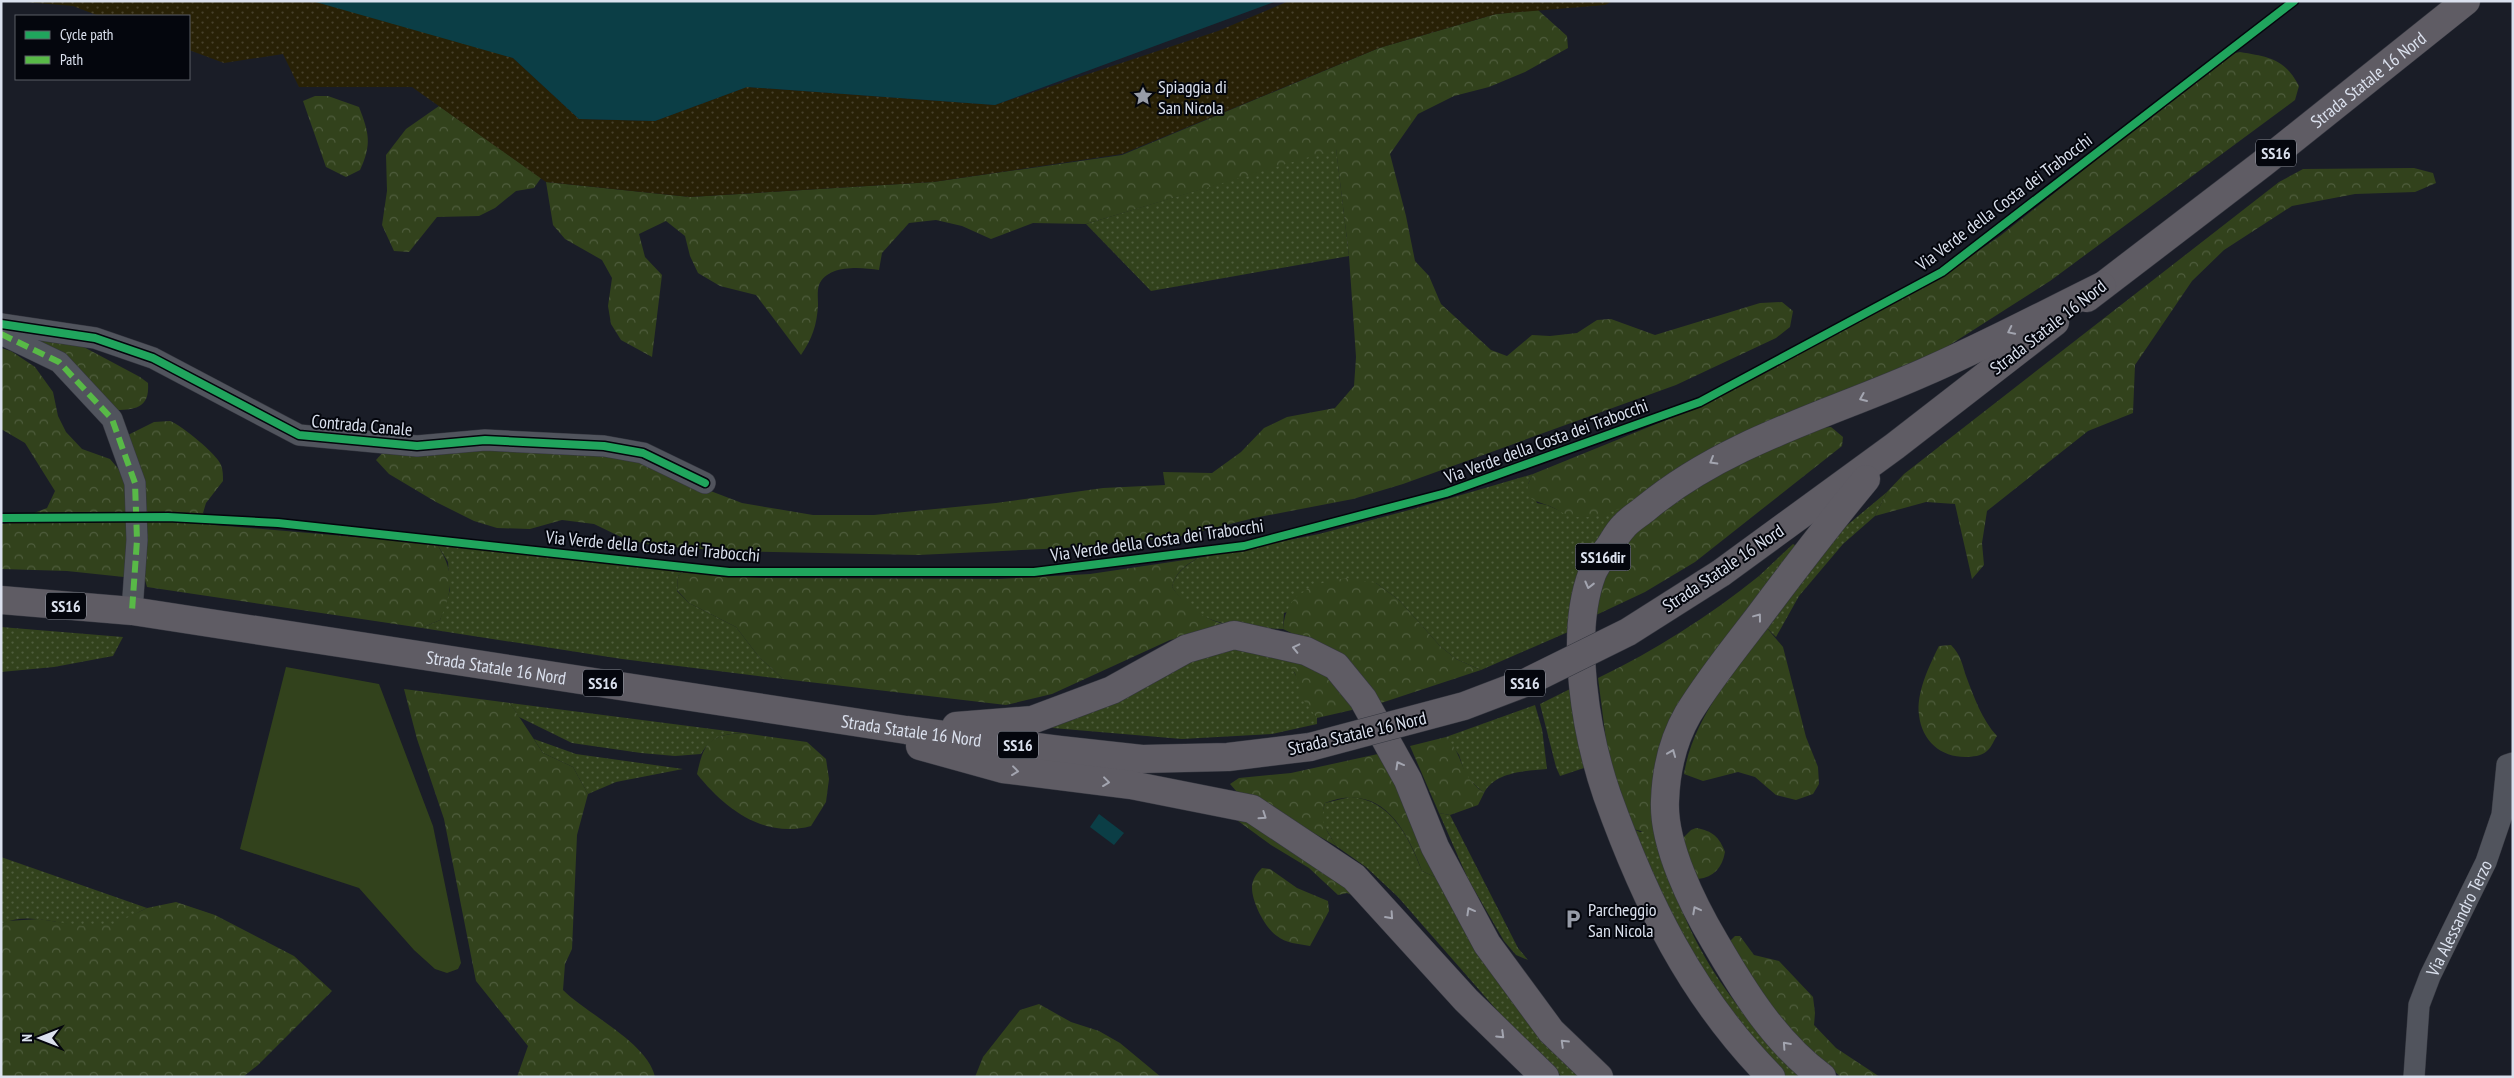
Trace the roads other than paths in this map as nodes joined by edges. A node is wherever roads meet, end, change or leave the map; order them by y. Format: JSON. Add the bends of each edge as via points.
{"nodes":[{"id":1,"x":2466,"y":1,"type":"edge"},
{"id":2,"x":2102,"y":286,"type":"junction"},
{"id":3,"x":1,"y":324,"type":"edge"},
{"id":4,"x":1,"y":334,"type":"edge"},
{"id":5,"x":1895,"y":446,"type":"junction"},
{"id":6,"x":705,"y":483,"type":"dead end"},
{"id":7,"x":1,"y":600,"type":"edge"},
{"id":8,"x":132,"y":611,"type":"junction"},
{"id":9,"x":800,"y":713,"type":"junction"},
{"id":10,"x":906,"y":730,"type":"junction"},
{"id":11,"x":2513,"y":764,"type":"edge"},
{"id":12,"x":1545,"y":1077,"type":"edge"},
{"id":13,"x":1599,"y":1077,"type":"edge"},
{"id":14,"x":1771,"y":1077,"type":"edge"},
{"id":15,"x":1822,"y":1077,"type":"edge"},
{"id":16,"x":2414,"y":1077,"type":"edge"}],
"edges":[{"from":1,"to":2,"type":"main road","name":"Strada Statale 16 Nord","number":"SS16","via":[[2262,164]]},
{"from":2,"to":5,"type":"main road","name":"Strada Statale 16 Nord","number":"SS16"},
{"from":2,"to":14,"type":"main road","number":"SS16dir","one_way":true,"via":[[1925,372],[1718,458],[1669,488],[1623,527],[1592,572],[1582,615],[1584,697],[1600,774],[1612,809],[1640,879],[1705,1000]]},
{"from":3,"to":6,"type":"street","name":"Contrada Canale","via":[[95,338],[152,358],[299,435],[417,446],[485,440],[604,446],[644,452]]},
{"from":4,"to":8,"type":"street","via":[[59,362],[112,420],[136,483],[137,540]]},
{"from":5,"to":10,"type":"main road","name":"Strada Statale 16 Nord","number":"SS16","bridge":true,"via":[[1721,573],[1628,632],[1527,682],[1464,706],[1310,747],[1228,757],[1142,760]]},
{"from":15,"to":5,"type":"main road","one_way":true,"via":[[1801,1061],[1771,1028],[1739,984],[1694,905],[1671,844],[1665,803],[1669,761],[1688,715],[1733,650],[1820,535]]},
{"from":7,"to":8,"type":"main road","name":"Strada Statale 16 Nord","number":"SS16"},
{"from":8,"to":9,"type":"main road","name":"Strada Statale 16 Nord","number":"SS16"},
{"from":9,"to":10,"type":"main road","name":"Strada Statale 16 Nord","number":"SS16"},
{"from":9,"to":12,"type":"main road","one_way":true,"via":[[1003,769],[1131,785],[1252,809],[1354,877],[1466,1000]]},
{"from":13,"to":10,"type":"main road","one_way":true,"via":[[1552,1031],[1487,944],[1435,848],[1408,780],[1363,699],[1336,666],[1314,654],[1234,635],[1186,649],[1112,690],[1032,720]]},
{"from":11,"to":16,"type":"street","name":"Via Alessandro Terzo","via":[[2507,765],[2502,815],[2486,862],[2419,1005]]}]}
